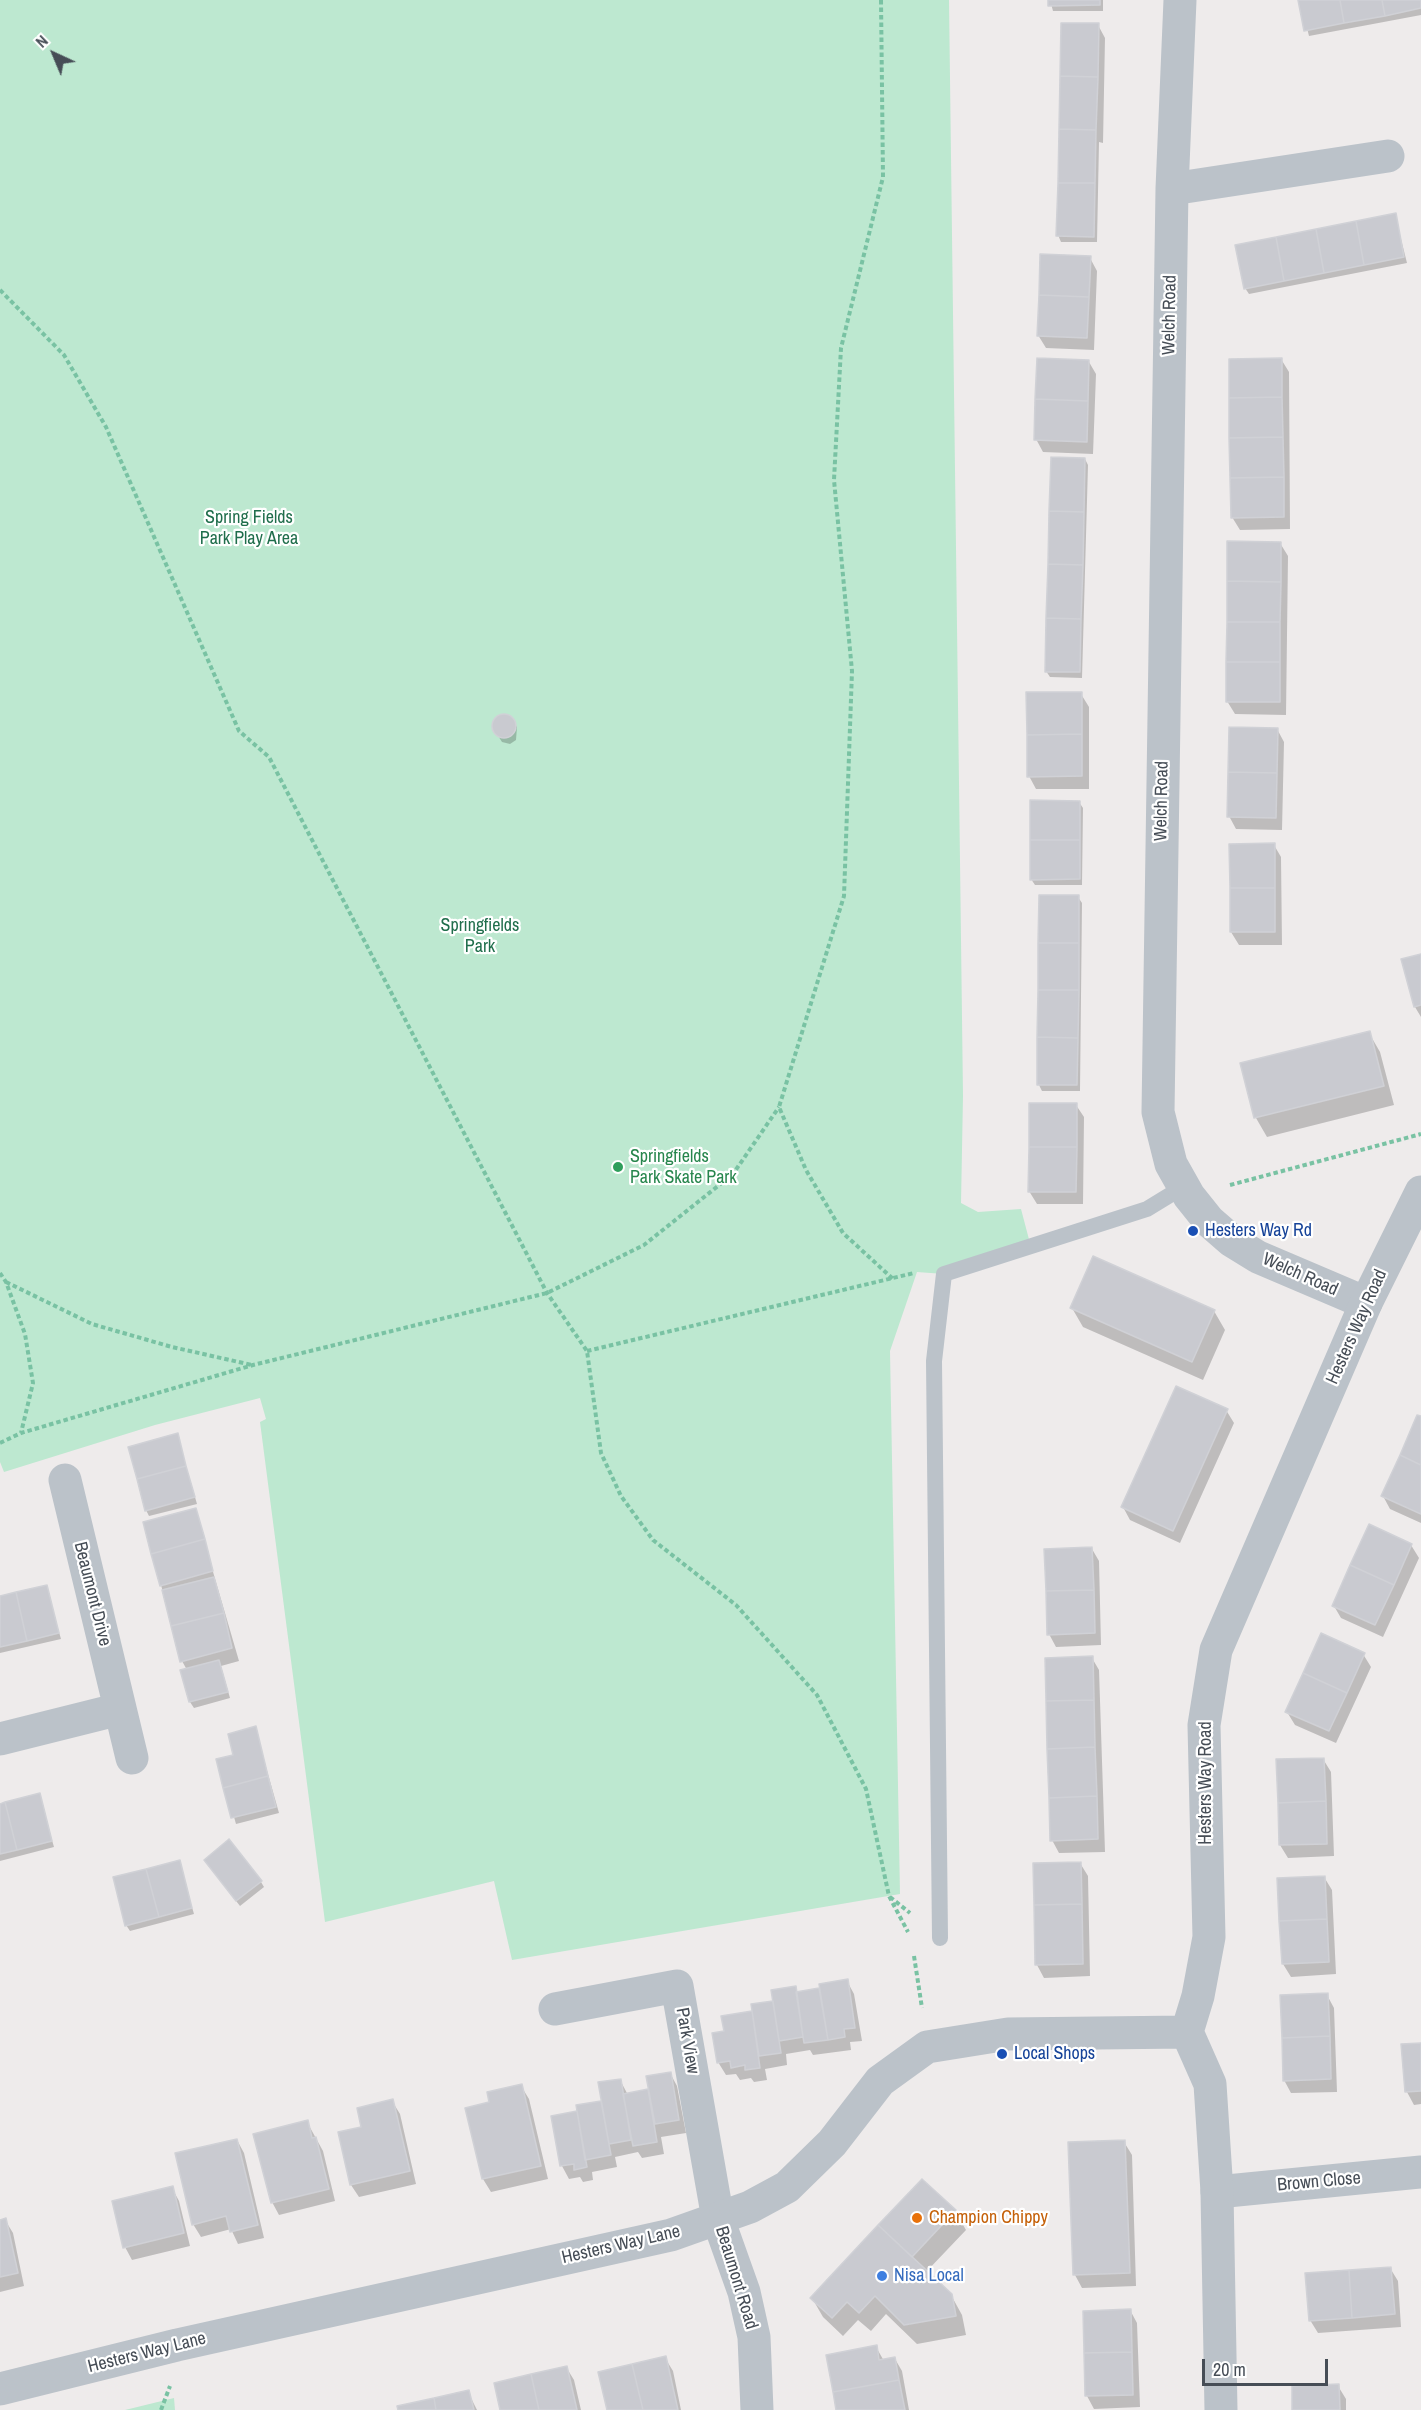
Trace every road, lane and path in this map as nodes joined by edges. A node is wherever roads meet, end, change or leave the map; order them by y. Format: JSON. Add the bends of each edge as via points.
{"nodes":[{"id":1,"x":881,"y":0,"type":"edge"},
{"id":2,"x":1180,"y":0,"type":"edge"},
{"id":3,"x":1388,"y":156,"type":"dead end"},
{"id":4,"x":1172,"y":189,"type":"junction"},
{"id":5,"x":0,"y":290,"type":"edge"},
{"id":6,"x":779,"y":1107,"type":"junction"},
{"id":7,"x":1421,"y":1134,"type":"edge"},
{"id":8,"x":1186,"y":1192,"type":"junction"},
{"id":9,"x":1421,"y":1192,"type":"edge"},
{"id":10,"x":0,"y":1273,"type":"edge"},
{"id":11,"x":6,"y":1282,"type":"junction"},
{"id":12,"x":547,"y":1293,"type":"junction"},
{"id":13,"x":1366,"y":1303,"type":"junction"},
{"id":14,"x":587,"y":1351,"type":"junction"},
{"id":15,"x":253,"y":1365,"type":"junction"},
{"id":16,"x":21,"y":1433,"type":"junction"},
{"id":17,"x":0,"y":1443,"type":"edge"},
{"id":18,"x":65,"y":1480,"type":"dead end"},
{"id":19,"x":120,"y":1708,"type":"junction"},
{"id":20,"x":0,"y":1739,"type":"edge"},
{"id":21,"x":132,"y":1758,"type":"dead end"},
{"id":22,"x":940,"y":1938,"type":"dead end"},
{"id":23,"x":912,"y":1939,"type":"dead end"},
{"id":24,"x":913,"y":1950,"type":"dead end"},
{"id":25,"x":555,"y":2009,"type":"dead end"},
{"id":26,"x":1186,"y":2032,"type":"junction"},
{"id":27,"x":927,"y":2047,"type":"junction"},
{"id":28,"x":1421,"y":2172,"type":"edge"},
{"id":29,"x":1217,"y":2192,"type":"junction"},
{"id":30,"x":718,"y":2219,"type":"junction"},
{"id":31,"x":0,"y":2389,"type":"edge"},
{"id":32,"x":757,"y":2410,"type":"edge"},
{"id":33,"x":1221,"y":2410,"type":"edge"}],
"edges":[{"from":1,"to":6,"type":"path","via":[[883,177],[841,348],[834,480],[852,671],[844,896]]},
{"from":2,"to":4,"type":"street","name":"Welch Road"},
{"from":3,"to":4,"type":"street"},
{"from":4,"to":8,"type":"street","name":"Welch Road","via":[[1158,1112],[1171,1164]]},
{"from":5,"to":12,"type":"path","via":[[64,355],[106,428],[239,731],[269,757]]},
{"from":6,"to":12,"type":"path","via":[[733,1174],[644,1245]]},
{"from":6,"to":14,"type":"path","via":[[806,1170],[843,1233],[893,1279]]},
{"from":7,"to":8,"type":"path"},
{"from":8,"to":13,"type":"street","name":"Welch Road","via":[[1209,1221],[1232,1241],[1258,1257]]},
{"from":8,"to":22,"type":"lane","via":[[1147,1209],[944,1274],[934,1361]]},
{"from":9,"to":13,"type":"street","name":"Hesters Way Road"},
{"from":10,"to":11,"type":"path"},
{"from":11,"to":15,"type":"path","via":[[92,1323],[172,1347]]},
{"from":11,"to":16,"type":"path","via":[[25,1334],[33,1383]]},
{"from":12,"to":14,"type":"path"},
{"from":12,"to":15,"type":"path"},
{"from":13,"to":26,"type":"street","name":"Hesters Way Road","via":[[1216,1650],[1204,1725],[1209,1937],[1198,1996]]},
{"from":14,"to":23,"type":"path","via":[[601,1453],[621,1496],[653,1540],[736,1605],[817,1695],[866,1789],[890,1896]]},
{"from":15,"to":16,"type":"path"},
{"from":16,"to":17,"type":"path"},
{"from":18,"to":19,"type":"street","name":"Beaumont Drive"},
{"from":19,"to":20,"type":"street"},
{"from":19,"to":21,"type":"street","name":"Beaumont Drive"},
{"from":24,"to":27,"type":"path"},
{"from":25,"to":30,"type":"street","name":"Park View","via":[[677,1986]]},
{"from":26,"to":27,"type":"street","name":"Hesters Way Lane","via":[[1008,2034]]},
{"from":26,"to":29,"type":"street","via":[[1209,2084]]},
{"from":27,"to":30,"type":"street","name":"Hesters Way Lane","via":[[880,2081],[832,2143],[787,2187]]},
{"from":28,"to":29,"type":"street","name":"Brown Close"},
{"from":29,"to":33,"type":"street"},
{"from":30,"to":31,"type":"street","name":"Hesters Way Lane","via":[[671,2235],[177,2345]]},
{"from":30,"to":32,"type":"street","name":"Beaumont Road","via":[[744,2292],[754,2337]]}]}
